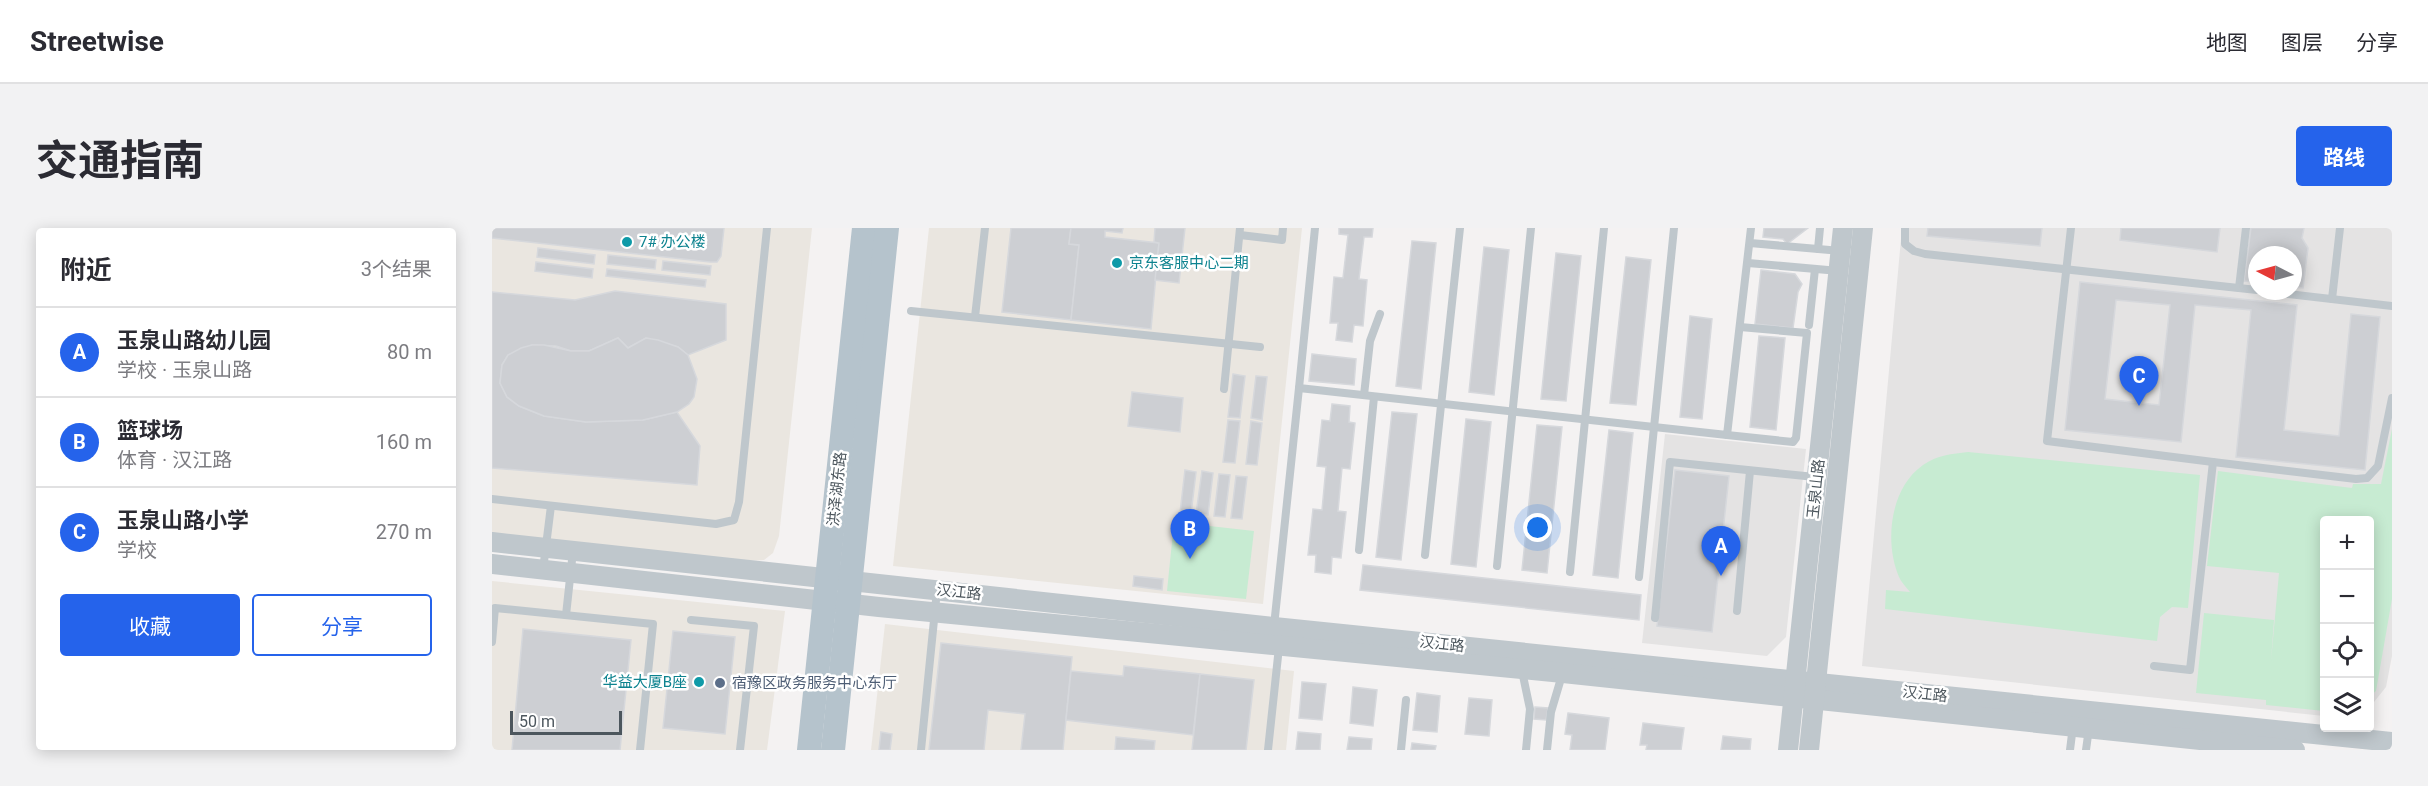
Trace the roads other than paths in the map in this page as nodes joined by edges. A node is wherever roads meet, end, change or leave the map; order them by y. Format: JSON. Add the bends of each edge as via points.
{"nodes":[{"id":1,"x":767,"y":228,"type":"edge"},
{"id":2,"x":864,"y":228,"type":"edge"},
{"id":3,"x":887,"y":228,"type":"edge"},
{"id":4,"x":985,"y":228,"type":"edge"},
{"id":5,"x":1283,"y":228,"type":"edge"},
{"id":6,"x":1315,"y":228,"type":"edge"},
{"id":7,"x":1460,"y":228,"type":"edge"},
{"id":8,"x":1531,"y":228,"type":"edge"},
{"id":9,"x":1604,"y":228,"type":"edge"},
{"id":10,"x":1674,"y":228,"type":"edge"},
{"id":11,"x":1751,"y":228,"type":"edge"},
{"id":12,"x":1820,"y":228,"type":"edge"},
{"id":13,"x":1843,"y":228,"type":"edge"},
{"id":14,"x":1863,"y":228,"type":"edge"},
{"id":15,"x":1905,"y":228,"type":"edge"},
{"id":16,"x":2071,"y":228,"type":"edge"},
{"id":17,"x":2246,"y":228,"type":"edge"},
{"id":18,"x":2340,"y":228,"type":"edge"},
{"id":19,"x":1240,"y":232,"type":"edge"},
{"id":20,"x":1750,"y":243,"type":"junction"},
{"id":21,"x":1818,"y":249,"type":"junction"},
{"id":22,"x":1850,"y":262,"type":"junction"},
{"id":23,"x":1748,"y":263,"type":"junction"},
{"id":24,"x":1815,"y":269,"type":"junction"},
{"id":25,"x":2067,"y":269,"type":"junction"},
{"id":26,"x":2239,"y":288,"type":"junction"},
{"id":27,"x":2248,"y":289,"type":"edge"},
{"id":28,"x":2302,"y":296,"type":"edge"},
{"id":29,"x":2332,"y":299,"type":"junction"},
{"id":30,"x":2392,"y":306,"type":"edge"},
{"id":31,"x":911,"y":310,"type":"dead end"},
{"id":32,"x":1380,"y":314,"type":"dead end"},
{"id":33,"x":975,"y":317,"type":"junction"},
{"id":34,"x":1809,"y":325,"type":"dead end"},
{"id":35,"x":1740,"y":327,"type":"junction"},
{"id":36,"x":1228,"y":345,"type":"junction"},
{"id":37,"x":1260,"y":347,"type":"dead end"},
{"id":38,"x":1299,"y":388,"type":"junction"},
{"id":39,"x":1224,"y":389,"type":"dead end"},
{"id":40,"x":1364,"y":395,"type":"junction"},
{"id":41,"x":1374,"y":397,"type":"junction"},
{"id":42,"x":2392,"y":398,"type":"edge"},
{"id":43,"x":1441,"y":404,"type":"junction"},
{"id":44,"x":1512,"y":412,"type":"junction"},
{"id":45,"x":1586,"y":420,"type":"junction"},
{"id":46,"x":1654,"y":427,"type":"junction"},
{"id":47,"x":1727,"y":435,"type":"junction"},
{"id":48,"x":2212,"y":462,"type":"junction"},
{"id":49,"x":1750,"y":471,"type":"junction"},
{"id":50,"x":1817,"y":477,"type":"junction"},
{"id":51,"x":1838,"y":479,"type":"junction"},
{"id":52,"x":492,"y":499,"type":"edge"},
{"id":53,"x":551,"y":506,"type":"junction"},
{"id":54,"x":492,"y":542,"type":"edge"},
{"id":55,"x":546,"y":548,"type":"junction"},
{"id":56,"x":1359,"y":550,"type":"dead end"},
{"id":57,"x":573,"y":551,"type":"junction"},
{"id":58,"x":1425,"y":555,"type":"dead end"},
{"id":59,"x":492,"y":564,"type":"edge"},
{"id":60,"x":1497,"y":566,"type":"dead end"},
{"id":61,"x":543,"y":570,"type":"junction"},
{"id":62,"x":1570,"y":572,"type":"dead end"},
{"id":63,"x":570,"y":573,"type":"junction"},
{"id":64,"x":1639,"y":578,"type":"dead end"},
{"id":65,"x":937,"y":590,"type":"junction"},
{"id":66,"x":838,"y":591,"type":"junction"},
{"id":67,"x":494,"y":606,"type":"edge"},
{"id":68,"x":1737,"y":611,"type":"dead end"},
{"id":69,"x":935,"y":612,"type":"junction"},
{"id":70,"x":566,"y":615,"type":"junction"},
{"id":71,"x":1654,"y":618,"type":"dead end"},
{"id":72,"x":691,"y":620,"type":"dead end"},
{"id":73,"x":1278,"y":633,"type":"junction"},
{"id":74,"x":492,"y":642,"type":"edge"},
{"id":75,"x":2154,"y":666,"type":"dead end"},
{"id":76,"x":1522,"y":669,"type":"junction"},
{"id":77,"x":1563,"y":673,"type":"junction"},
{"id":78,"x":1794,"y":690,"type":"junction"},
{"id":79,"x":1815,"y":692,"type":"junction"},
{"id":80,"x":1406,"y":700,"type":"dead end"},
{"id":81,"x":2082,"y":719,"type":"junction"},
{"id":82,"x":2215,"y":739,"type":"edge"},
{"id":83,"x":2258,"y":742,"type":"edge"},
{"id":84,"x":2392,"y":742,"type":"edge"},
{"id":85,"x":640,"y":750,"type":"edge"},
{"id":86,"x":740,"y":750,"type":"edge"},
{"id":87,"x":809,"y":750,"type":"edge"},
{"id":88,"x":833,"y":750,"type":"edge"},
{"id":89,"x":921,"y":750,"type":"edge"},
{"id":90,"x":1268,"y":750,"type":"edge"},
{"id":91,"x":1401,"y":750,"type":"edge"},
{"id":92,"x":1526,"y":750,"type":"edge"},
{"id":93,"x":1547,"y":750,"type":"edge"},
{"id":94,"x":1788,"y":750,"type":"edge"},
{"id":95,"x":1809,"y":750,"type":"edge"},
{"id":96,"x":2070,"y":750,"type":"edge"},
{"id":97,"x":2086,"y":750,"type":"edge"},
{"id":98,"x":2295,"y":750,"type":"edge"}],
"edges":[{"from":1,"to":53,"type":"lane","via":[[734,520],[716,524]]},
{"from":2,"to":66,"type":"main road","name":"洪泽湖东路"},
{"from":3,"to":66,"type":"main road","name":"洪泽湖东路"},
{"from":4,"to":33,"type":"lane"},
{"from":5,"to":19,"type":"lane","via":[[1282,240]]},
{"from":6,"to":38,"type":"lane"},
{"from":7,"to":43,"type":"lane"},
{"from":8,"to":44,"type":"lane"},
{"from":9,"to":45,"type":"lane"},
{"from":10,"to":46,"type":"lane"},
{"from":11,"to":20,"type":"lane"},
{"from":12,"to":21,"type":"lane"},
{"from":13,"to":22,"type":"street","name":"玉泉山路"},
{"from":14,"to":22,"type":"street","name":"玉泉山路"},
{"from":15,"to":25,"type":"lane","via":[[1905,244],[1925,254]]},
{"from":16,"to":25,"type":"lane"},
{"from":17,"to":26,"type":"lane"},
{"from":18,"to":29,"type":"lane"},
{"from":19,"to":36,"type":"lane"},
{"from":20,"to":21,"type":"lane"},
{"from":20,"to":23,"type":"lane"},
{"from":21,"to":22,"type":"lane"},
{"from":22,"to":24,"type":"lane"},
{"from":22,"to":50,"type":"street","name":"玉泉山路"},
{"from":22,"to":51,"type":"street","name":"玉泉山路"},
{"from":23,"to":24,"type":"lane"},
{"from":23,"to":35,"type":"lane"},
{"from":24,"to":34,"type":"lane"},
{"from":25,"to":26,"type":"lane"},
{"from":25,"to":48,"type":"lane","via":[[2047,441]]},
{"from":26,"to":27,"type":"lane"},
{"from":28,"to":29,"type":"lane"},
{"from":29,"to":30,"type":"lane"},
{"from":31,"to":33,"type":"lane"},
{"from":32,"to":40,"type":"lane","via":[[1370,340]]},
{"from":33,"to":36,"type":"lane"},
{"from":35,"to":47,"type":"lane"},
{"from":35,"to":47,"type":"lane","via":[[1807,333],[1796,438],[1793,442]]},
{"from":36,"to":37,"type":"lane"},
{"from":36,"to":39,"type":"lane"},
{"from":38,"to":40,"type":"lane"},
{"from":38,"to":73,"type":"lane"},
{"from":40,"to":41,"type":"lane"},
{"from":41,"to":43,"type":"lane"},
{"from":41,"to":56,"type":"lane"},
{"from":42,"to":48,"type":"lane","via":[[2378,466],[2367,478]]},
{"from":43,"to":44,"type":"lane"},
{"from":43,"to":58,"type":"lane"},
{"from":44,"to":45,"type":"lane"},
{"from":44,"to":60,"type":"lane"},
{"from":45,"to":46,"type":"lane"},
{"from":45,"to":62,"type":"lane"},
{"from":46,"to":47,"type":"lane"},
{"from":46,"to":64,"type":"lane"},
{"from":48,"to":75,"type":"lane","via":[[2190,670]]},
{"from":49,"to":50,"type":"lane"},
{"from":49,"to":68,"type":"lane"},
{"from":49,"to":71,"type":"lane","via":[[1670,462]]},
{"from":50,"to":51,"type":"lane"},
{"from":50,"to":78,"type":"street","name":"玉泉山路"},
{"from":51,"to":79,"type":"street","name":"玉泉山路"},
{"from":52,"to":53,"type":"lane"},
{"from":53,"to":55,"type":"lane"},
{"from":54,"to":55,"type":"street","name":"汉江路"},
{"from":55,"to":57,"type":"street","name":"汉江路"},
{"from":55,"to":61,"type":"lane"},
{"from":57,"to":63,"type":"lane"},
{"from":57,"to":66,"type":"street","name":"汉江路"},
{"from":59,"to":61,"type":"street","name":"汉江路"},
{"from":61,"to":63,"type":"street","name":"汉江路"},
{"from":63,"to":66,"type":"street","name":"汉江路"},
{"from":63,"to":70,"type":"lane"},
{"from":65,"to":66,"type":"street","name":"汉江路"},
{"from":65,"to":69,"type":"lane"},
{"from":65,"to":73,"type":"street","name":"汉江路"},
{"from":66,"to":69,"type":"street","name":"汉江路"},
{"from":66,"to":87,"type":"main road","name":"洪泽湖东路"},
{"from":66,"to":88,"type":"main road","name":"洪泽湖东路"},
{"from":67,"to":70,"type":"lane"},
{"from":67,"to":74,"type":"lane"},
{"from":69,"to":73,"type":"street","name":"汉江路"},
{"from":69,"to":89,"type":"lane"},
{"from":70,"to":85,"type":"lane","via":[[653,624]]},
{"from":72,"to":86,"type":"lane","via":[[754,626]]},
{"from":73,"to":76,"type":"street","name":"汉江路"},
{"from":73,"to":78,"type":"street","name":"汉江路"},
{"from":73,"to":90,"type":"lane"},
{"from":76,"to":77,"type":"street","name":"汉江路"},
{"from":76,"to":92,"type":"lane","via":[[1530,709]]},
{"from":77,"to":78,"type":"street","name":"汉江路"},
{"from":77,"to":93,"type":"lane","via":[[1551,712]]},
{"from":78,"to":79,"type":"street","name":"汉江路"},
{"from":78,"to":94,"type":"street","name":"玉泉山路"},
{"from":79,"to":81,"type":"street","name":"汉江路"},
{"from":79,"to":95,"type":"street","name":"玉泉山路"},
{"from":80,"to":91,"type":"lane"},
{"from":81,"to":82,"type":"street","name":"汉江路"},
{"from":81,"to":96,"type":"lane"},
{"from":81,"to":97,"type":"lane"},
{"from":82,"to":83,"type":"street","name":"汉江路"},
{"from":83,"to":84,"type":"street","name":"汉江路"},
{"from":83,"to":98,"type":"street","name":"汉江路"}]}
